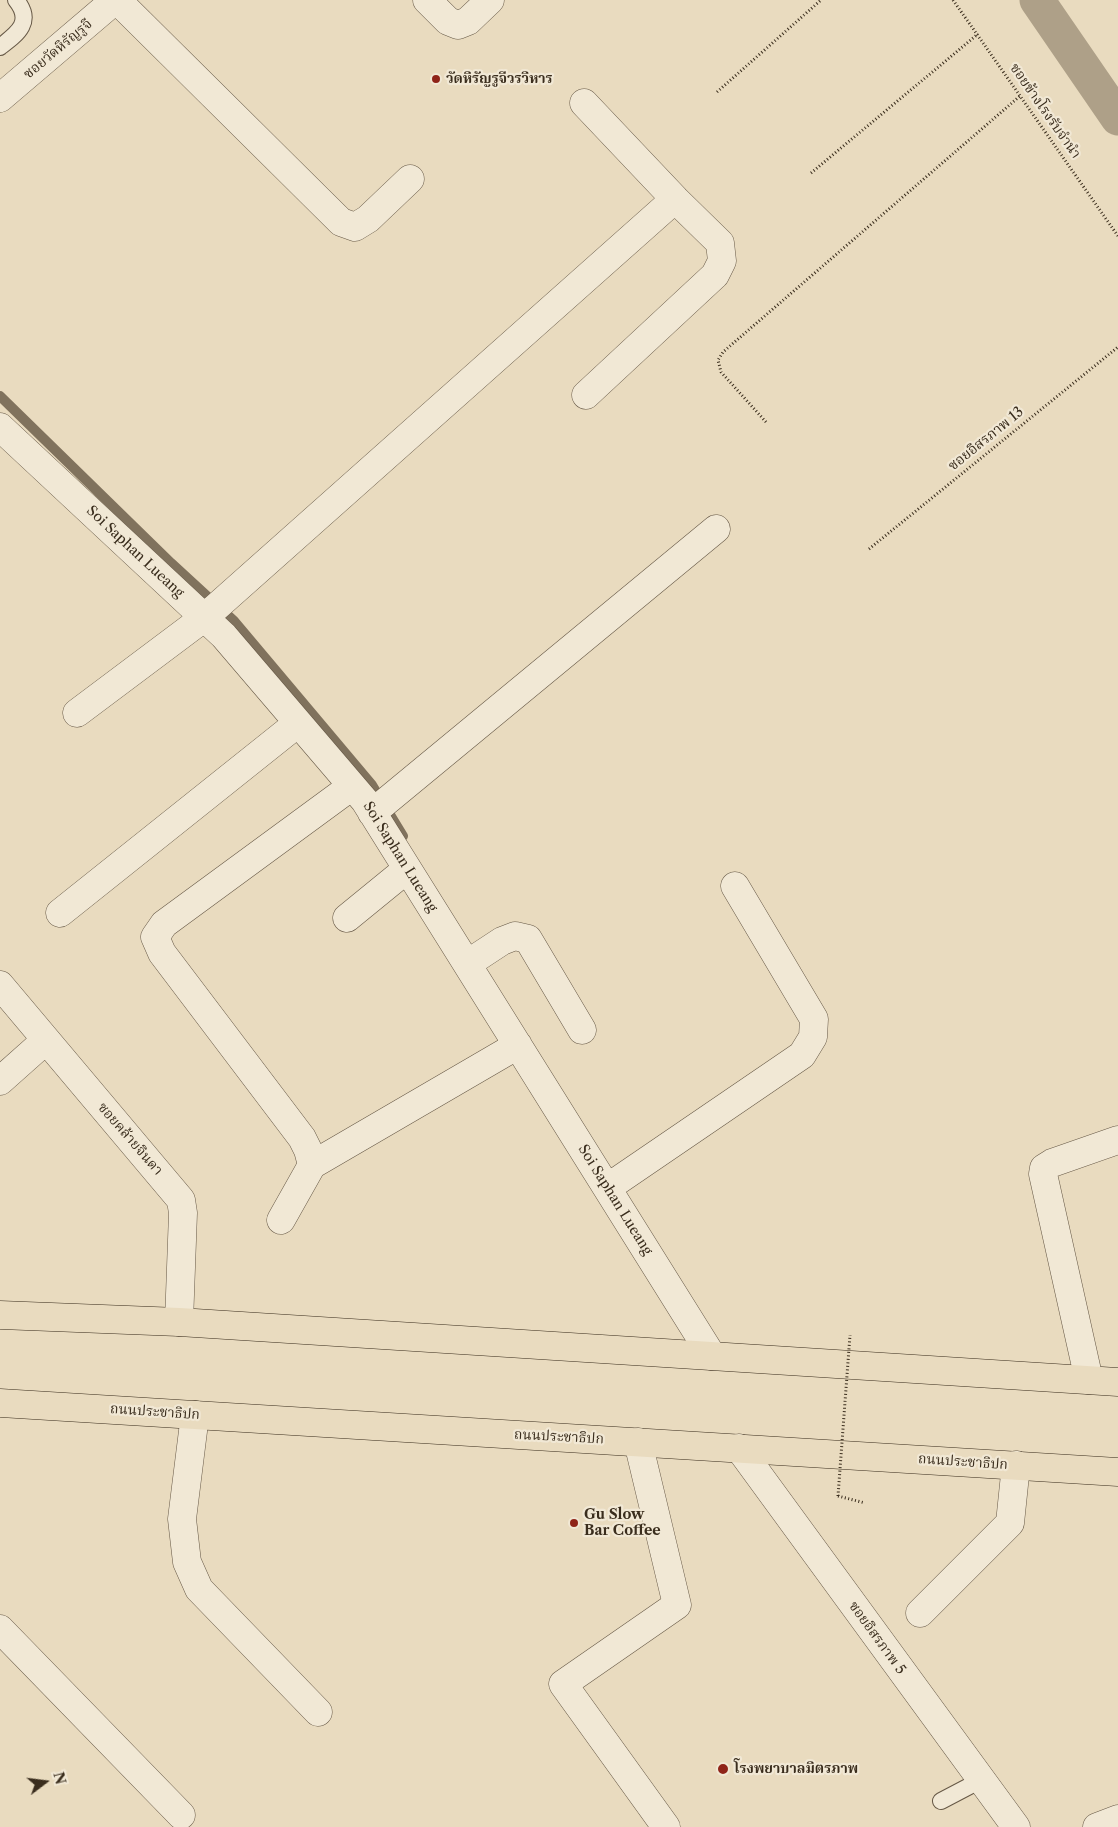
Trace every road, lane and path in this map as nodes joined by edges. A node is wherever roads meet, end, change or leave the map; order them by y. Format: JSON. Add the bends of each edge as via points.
{"nodes":[{"id":1,"x":16,"y":0,"type":"edge"},
{"id":2,"x":116,"y":0,"type":"edge"},
{"id":3,"x":427,"y":0,"type":"edge"},
{"id":4,"x":490,"y":0,"type":"edge"},
{"id":5,"x":821,"y":0,"type":"edge"},
{"id":6,"x":954,"y":0,"type":"edge"},
{"id":7,"x":978,"y":34,"type":"junction"},
{"id":8,"x":0,"y":48,"type":"edge"},
{"id":9,"x":717,"y":92,"type":"dead end"},
{"id":10,"x":1020,"y":96,"type":"junction"},
{"id":11,"x":0,"y":98,"type":"edge"},
{"id":12,"x":584,"y":103,"type":"dead end"},
{"id":13,"x":811,"y":173,"type":"dead end"},
{"id":14,"x":410,"y":179,"type":"dead end"},
{"id":15,"x":675,"y":199,"type":"junction"},
{"id":16,"x":1118,"y":236,"type":"edge"},
{"id":17,"x":1118,"y":347,"type":"edge"},
{"id":18,"x":586,"y":395,"type":"dead end"},
{"id":19,"x":766,"y":422,"type":"dead end"},
{"id":20,"x":4,"y":438,"type":"edge"},
{"id":21,"x":716,"y":530,"type":"dead end"},
{"id":22,"x":869,"y":549,"type":"dead end"},
{"id":23,"x":205,"y":617,"type":"junction"},
{"id":24,"x":76,"y":713,"type":"dead end"},
{"id":25,"x":298,"y":723,"type":"junction"},
{"id":26,"x":352,"y":786,"type":"junction"},
{"id":27,"x":372,"y":813,"type":"junction"},
{"id":28,"x":407,"y":869,"type":"junction"},
{"id":29,"x":735,"y":886,"type":"dead end"},
{"id":30,"x":60,"y":913,"type":"dead end"},
{"id":31,"x":348,"y":918,"type":"dead end"},
{"id":32,"x":467,"y":964,"type":"junction"},
{"id":33,"x":0,"y":985,"type":"edge"},
{"id":34,"x":582,"y":1030,"type":"dead end"},
{"id":35,"x":46,"y":1040,"type":"junction"},
{"id":36,"x":518,"y":1045,"type":"junction"},
{"id":37,"x":0,"y":1081,"type":"edge"},
{"id":38,"x":1118,"y":1140,"type":"edge"},
{"id":39,"x":312,"y":1165,"type":"junction"},
{"id":40,"x":607,"y":1188,"type":"junction"},
{"id":41,"x":280,"y":1220,"type":"dead end"},
{"id":42,"x":0,"y":1315,"type":"edge"},
{"id":43,"x":179,"y":1322,"type":"junction"},
{"id":44,"x":850,"y":1335,"type":"dead end"},
{"id":45,"x":712,"y":1356,"type":"junction"},
{"id":46,"x":1090,"y":1380,"type":"junction"},
{"id":47,"x":1118,"y":1382,"type":"edge"},
{"id":48,"x":0,"y":1403,"type":"edge"},
{"id":49,"x":195,"y":1415,"type":"junction"},
{"id":50,"x":638,"y":1442,"type":"junction"},
{"id":51,"x":739,"y":1448,"type":"junction"},
{"id":52,"x":1016,"y":1466,"type":"junction"},
{"id":53,"x":1118,"y":1472,"type":"edge"},
{"id":54,"x":865,"y":1503,"type":"dead end"},
{"id":55,"x":920,"y":1613,"type":"dead end"},
{"id":56,"x":0,"y":1629,"type":"edge"},
{"id":57,"x":318,"y":1712,"type":"dead end"},
{"id":58,"x":981,"y":1780,"type":"junction"},
{"id":59,"x":942,"y":1801,"type":"dead end"},
{"id":60,"x":181,"y":1816,"type":"dead end"},
{"id":61,"x":1118,"y":1819,"type":"edge"},
{"id":62,"x":666,"y":1827,"type":"edge"},
{"id":63,"x":1016,"y":1827,"type":"edge"},
{"id":64,"x":1097,"y":1827,"type":"edge"}],
"edges":[{"from":1,"to":8,"type":"lane","via":[[23,9],[20,32]]},
{"from":2,"to":11,"type":"street","name":"ซอยวัดหิรัญรูจี"},
{"from":2,"to":14,"type":"street","via":[[341,222],[355,227],[368,219]]},
{"from":3,"to":4,"type":"street","via":[[448,21],[458,25],[468,22]]},
{"from":5,"to":9,"type":"path"},
{"from":6,"to":7,"type":"path","name":"ซอยข้างโรงรับจำนำ"},
{"from":7,"to":10,"type":"path","name":"ซอยข้างโรงรับจำนำ"},
{"from":7,"to":13,"type":"path"},
{"from":10,"to":16,"type":"path","name":"ซอยข้างโรงรับจำนำ"},
{"from":10,"to":19,"type":"path","via":[[723,352],[718,360],[721,372]]},
{"from":12,"to":15,"type":"street"},
{"from":15,"to":18,"type":"street","via":[[720,243],[722,262],[716,275]]},
{"from":15,"to":23,"type":"street"},
{"from":17,"to":22,"type":"path","name":"ซอยอิสรภาพ 13"},
{"from":20,"to":23,"type":"street","name":"Soi Saphan Lueang"},
{"from":21,"to":27,"type":"street"},
{"from":23,"to":24,"type":"street"},
{"from":23,"to":25,"type":"street","name":"Soi Saphan Lueang"},
{"from":25,"to":26,"type":"street","name":"Soi Saphan Lueang"},
{"from":25,"to":30,"type":"street"},
{"from":26,"to":27,"type":"street","name":"Soi Saphan Lueang"},
{"from":26,"to":39,"type":"street","via":[[164,924],[155,937],[162,953],[302,1138]]},
{"from":27,"to":28,"type":"street","name":"Soi Saphan Lueang"},
{"from":28,"to":31,"type":"street"},
{"from":28,"to":32,"type":"street","name":"Soi Saphan Lueang"},
{"from":29,"to":40,"type":"street","via":[[814,1019],[813,1037],[802,1055]]},
{"from":32,"to":34,"type":"street","via":[[502,941],[516,936],[528,939]]},
{"from":32,"to":36,"type":"street","name":"Soi Saphan Lueang"},
{"from":33,"to":35,"type":"street","name":"ซอยคล้ายจินดา"},
{"from":35,"to":37,"type":"street"},
{"from":35,"to":43,"type":"street","name":"ซอยคล้ายจินดา","via":[[181,1200]]},
{"from":36,"to":39,"type":"street"},
{"from":36,"to":40,"type":"street","name":"Soi Saphan Lueang"},
{"from":38,"to":46,"type":"street","via":[[1052,1163],[1044,1168],[1043,1174]]},
{"from":39,"to":41,"type":"street"},
{"from":40,"to":45,"type":"street","name":"Soi Saphan Lueang"},
{"from":42,"to":43,"type":"main road"},
{"from":43,"to":45,"type":"main road"},
{"from":44,"to":54,"type":"path","bridge":true,"via":[[838,1496]]},
{"from":45,"to":46,"type":"main road"},
{"from":46,"to":47,"type":"main road"},
{"from":48,"to":49,"type":"main road","name":"ถนนประชาธิปก"},
{"from":49,"to":50,"type":"main road","name":"ถนนประชาธิปก"},
{"from":49,"to":57,"type":"street","via":[[182,1519],[187,1562],[200,1589]]},
{"from":50,"to":51,"type":"main road","name":"ถนนประชาธิปก"},
{"from":50,"to":62,"type":"street","via":[[677,1605],[563,1684]]},
{"from":51,"to":52,"type":"main road","name":"ถนนประชาธิปก"},
{"from":51,"to":58,"type":"street","name":"ซอยอิสรภาพ 5"},
{"from":52,"to":53,"type":"main road","name":"ถนนประชาธิปก"},
{"from":52,"to":55,"type":"street","via":[[1010,1523]]},
{"from":56,"to":60,"type":"street"},
{"from":58,"to":59,"type":"lane"},
{"from":58,"to":63,"type":"street","name":"ซอยอิสรภาพ 5"},
{"from":61,"to":64,"type":"street"}]}
